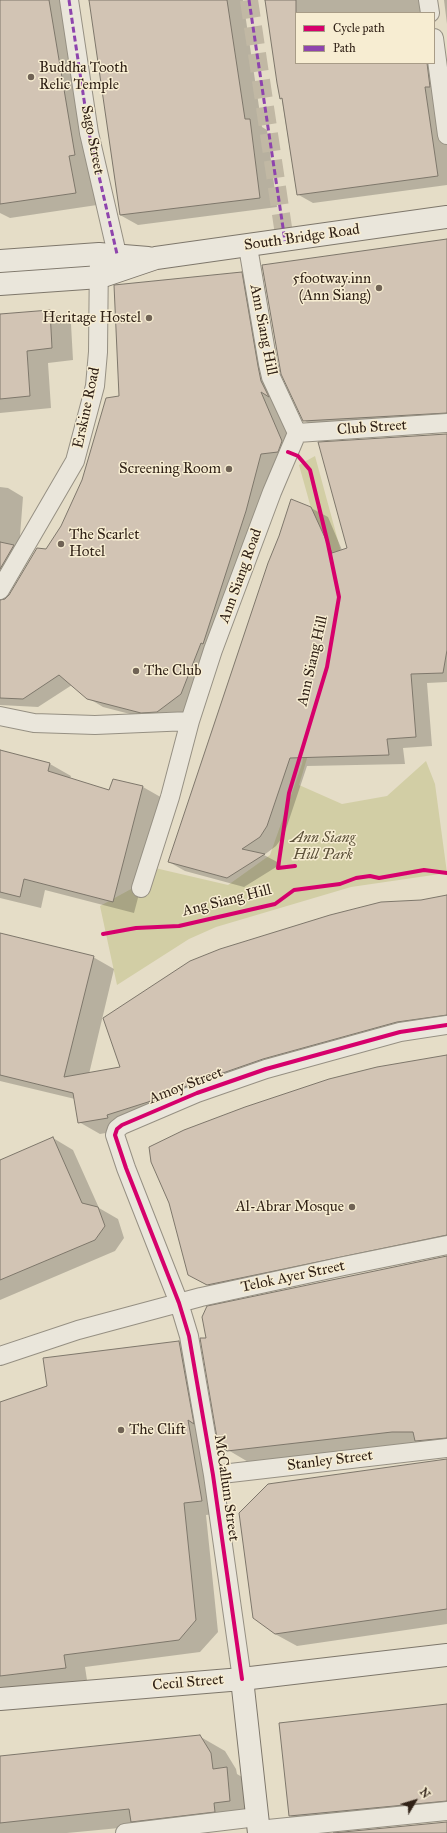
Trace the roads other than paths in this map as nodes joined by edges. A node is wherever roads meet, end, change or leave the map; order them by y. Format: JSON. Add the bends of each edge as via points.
{"nodes":[{"id":1,"x":69,"y":0,"type":"edge"},
{"id":2,"x":428,"y":0,"type":"edge"},
{"id":3,"x":430,"y":12,"type":"edge"},
{"id":4,"x":435,"y":45,"type":"edge"},
{"id":5,"x":447,"y":135,"type":"edge"},
{"id":6,"x":447,"y":217,"type":"edge"},
{"id":7,"x":248,"y":246,"type":"junction"},
{"id":8,"x":108,"y":254,"type":"junction"},
{"id":9,"x":156,"y":258,"type":"junction"},
{"id":10,"x":0,"y":261,"type":"edge"},
{"id":11,"x":100,"y":276,"type":"junction"},
{"id":12,"x":0,"y":284,"type":"edge"},
{"id":13,"x":447,"y":423,"type":"edge"},
{"id":14,"x":297,"y":433,"type":"junction"},
{"id":15,"x":0,"y":590,"type":"edge"},
{"id":16,"x":0,"y":716,"type":"edge"},
{"id":17,"x":190,"y":721,"type":"junction"},
{"id":18,"x":141,"y":888,"type":"dead end"},
{"id":19,"x":447,"y":1026,"type":"edge"},
{"id":20,"x":447,"y":1246,"type":"edge"},
{"id":21,"x":172,"y":1286,"type":"junction"},
{"id":22,"x":179,"y":1302,"type":"junction"},
{"id":23,"x":140,"y":1313,"type":"junction"},
{"id":24,"x":0,"y":1356,"type":"edge"},
{"id":25,"x":447,"y":1448,"type":"edge"},
{"id":26,"x":213,"y":1475,"type":"junction"},
{"id":27,"x":447,"y":1655,"type":"edge"},
{"id":28,"x":242,"y":1678,"type":"junction"},
{"id":29,"x":0,"y":1699,"type":"edge"},
{"id":30,"x":447,"y":1811,"type":"edge"},
{"id":31,"x":258,"y":1827,"type":"edge"},
{"id":32,"x":125,"y":1833,"type":"edge"}],
"edges":[{"from":1,"to":8,"type":"street","name":"Sago Street"},
{"from":2,"to":3,"type":"street"},
{"from":4,"to":5,"type":"street"},
{"from":6,"to":7,"type":"main road","name":"South Bridge Road"},
{"from":7,"to":9,"type":"main road","name":"South Bridge Road"},
{"from":7,"to":14,"type":"street","name":"Ann Siang Hill","via":[[271,377]]},
{"from":8,"to":9,"type":"main road","name":"South Bridge Road"},
{"from":8,"to":10,"type":"main road","name":"South Bridge Road"},
{"from":8,"to":11,"type":"street","name":"Erskine Road"},
{"from":9,"to":11,"type":"main road","name":"South Bridge Road"},
{"from":11,"to":12,"type":"main road","name":"South Bridge Road"},
{"from":11,"to":15,"type":"street","name":"Erskine Road","via":[[95,386],[75,461]]},
{"from":13,"to":14,"type":"street","name":"Club Street"},
{"from":14,"to":17,"type":"street","name":"Ann Siang Road","via":[[272,492],[213,650]]},
{"from":16,"to":17,"type":"street","via":[[34,723],[95,725]]},
{"from":17,"to":18,"type":"street","name":"Ann Siang Road"},
{"from":19,"to":21,"type":"street","name":"Amoy Street","via":[[400,1032],[266,1069],[198,1093],[117,1128],[115,1134],[126,1168]]},
{"from":20,"to":22,"type":"street","name":"Telok Ayer Street"},
{"from":21,"to":22,"type":"street","name":"Amoy Street"},
{"from":21,"to":23,"type":"street","name":"Telok Ayer Street"},
{"from":22,"to":23,"type":"street","name":"Telok Ayer Street"},
{"from":22,"to":26,"type":"street","name":"McCallum Street","via":[[189,1336]]},
{"from":23,"to":24,"type":"street","name":"Telok Ayer Street"},
{"from":25,"to":26,"type":"street","name":"Stanley Street"},
{"from":26,"to":28,"type":"street","name":"McCallum Street"},
{"from":27,"to":28,"type":"main road","name":"Cecil Street"},
{"from":28,"to":29,"type":"main road","name":"Cecil Street"},
{"from":28,"to":31,"type":"main road","name":"McCallum Street"},
{"from":30,"to":31,"type":"street"},
{"from":31,"to":32,"type":"street"}]}
